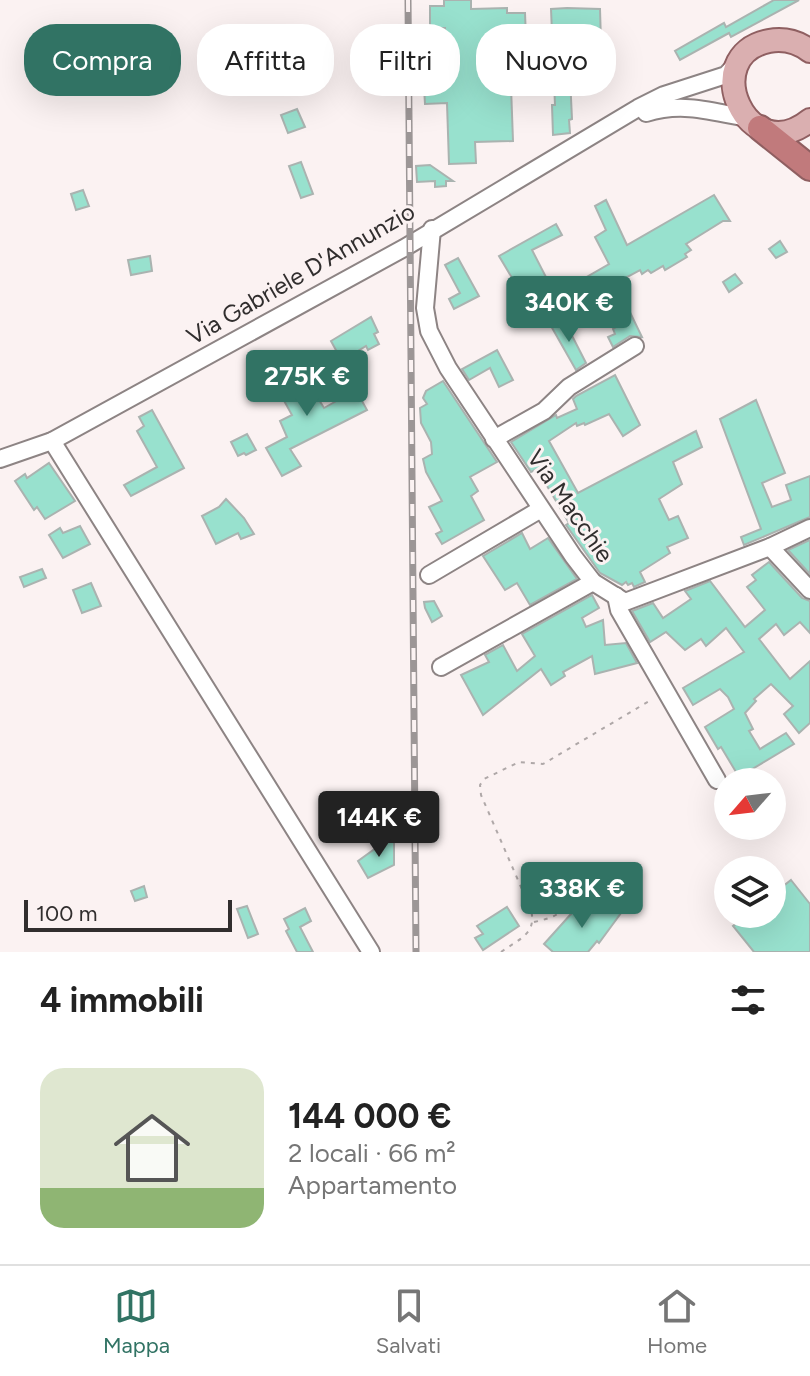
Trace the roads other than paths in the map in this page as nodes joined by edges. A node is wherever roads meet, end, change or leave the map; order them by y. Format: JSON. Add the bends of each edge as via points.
{"nodes":[{"id":1,"x":810,"y":32,"type":"edge"},
{"id":2,"x":779,"y":39,"type":"junction"},
{"id":3,"x":810,"y":51,"type":"edge"},
{"id":4,"x":740,"y":60,"type":"junction"},
{"id":5,"x":621,"y":120,"type":"junction"},
{"id":6,"x":810,"y":120,"type":"edge"},
{"id":7,"x":753,"y":123,"type":"junction"},
{"id":8,"x":810,"y":168,"type":"edge"},
{"id":9,"x":432,"y":229,"type":"junction"},
{"id":10,"x":635,"y":346,"type":"dead end"},
{"id":11,"x":494,"y":439,"type":"junction"},
{"id":12,"x":52,"y":441,"type":"junction"},
{"id":13,"x":0,"y":459,"type":"edge"},
{"id":14,"x":541,"y":509,"type":"junction"},
{"id":15,"x":810,"y":528,"type":"edge"},
{"id":16,"x":770,"y":547,"type":"junction"},
{"id":17,"x":429,"y":575,"type":"dead end"},
{"id":18,"x":593,"y":582,"type":"junction"},
{"id":19,"x":810,"y":590,"type":"edge"},
{"id":20,"x":616,"y":596,"type":"junction"},
{"id":21,"x":441,"y":667,"type":"dead end"},
{"id":22,"x":714,"y":775,"type":"edge"},
{"id":23,"x":371,"y":952,"type":"edge"}],
"edges":[{"from":1,"to":2,"type":"main road"},
{"from":2,"to":3,"type":"main road"},
{"from":2,"to":4,"type":"main road","via":[[764,42]]},
{"from":4,"to":5,"type":"street","via":[[726,75],[664,95]]},
{"from":4,"to":7,"type":"main road","via":[[733,90],[737,105]]},
{"from":5,"to":7,"type":"street","via":[[667,106],[697,107]]},
{"from":5,"to":9,"type":"street","name":"Via Gabriele D'Annunzio"},
{"from":6,"to":7,"type":"main road","via":[[783,132]]},
{"from":7,"to":8,"type":"highway"},
{"from":9,"to":11,"type":"street","name":"Via Macchie","via":[[425,308],[429,331]]},
{"from":9,"to":12,"type":"street","name":"Via Gabriele D'Annunzio"},
{"from":10,"to":11,"type":"street","via":[[569,387],[544,411]]},
{"from":11,"to":14,"type":"street","name":"Via Macchie"},
{"from":12,"to":13,"type":"street","name":"Via Gabriele D'Annunzio"},
{"from":12,"to":23,"type":"street"},
{"from":14,"to":17,"type":"street"},
{"from":14,"to":18,"type":"street","name":"Via Macchie"},
{"from":15,"to":16,"type":"street"},
{"from":16,"to":19,"type":"street"},
{"from":16,"to":20,"type":"street","name":"Via Macchie","via":[[625,602]]},
{"from":18,"to":20,"type":"street","name":"Via Macchie"},
{"from":18,"to":21,"type":"street"},
{"from":20,"to":22,"type":"street","via":[[619,610]]}]}
